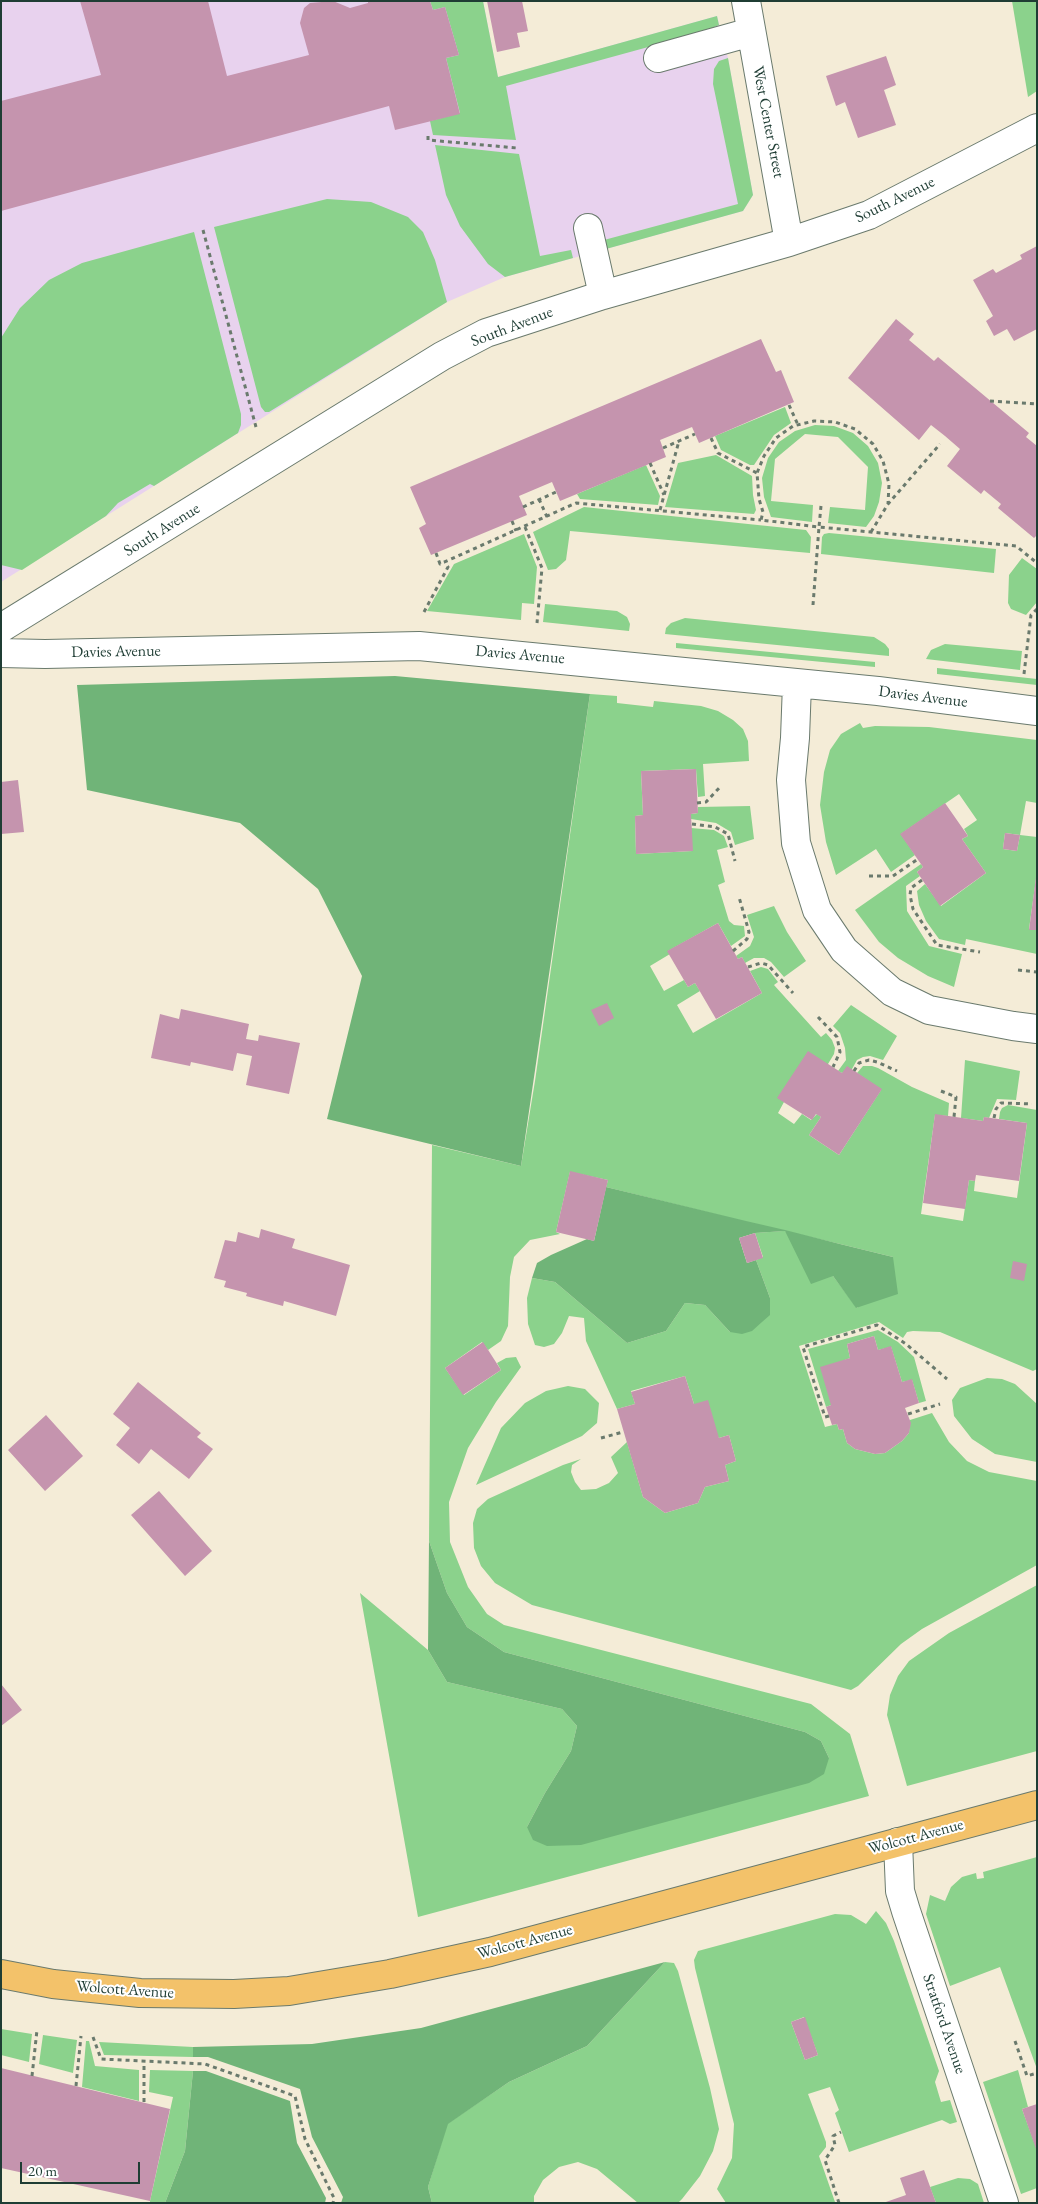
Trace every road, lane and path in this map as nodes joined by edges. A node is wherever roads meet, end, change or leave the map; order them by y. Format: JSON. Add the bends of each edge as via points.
{"nodes":[{"id":1,"x":746,"y":1,"type":"edge"},
{"id":2,"x":751,"y":32,"type":"junction"},
{"id":3,"x":658,"y":58,"type":"dead end"},
{"id":4,"x":1037,"y":128,"type":"edge"},
{"id":5,"x":428,"y":136,"type":"dead end"},
{"id":6,"x":517,"y":148,"type":"dead end"},
{"id":7,"x":588,"y":228,"type":"dead end"},
{"id":8,"x":203,"y":230,"type":"dead end"},
{"id":9,"x":789,"y":242,"type":"junction"},
{"id":10,"x":603,"y":294,"type":"junction"},
{"id":11,"x":990,"y":401,"type":"dead end"},
{"id":12,"x":1037,"y":404,"type":"edge"},
{"id":13,"x":789,"y":405,"type":"dead end"},
{"id":14,"x":798,"y":425,"type":"junction"},
{"id":15,"x":256,"y":427,"type":"dead end"},
{"id":16,"x":695,"y":434,"type":"dead end"},
{"id":17,"x":711,"y":438,"type":"dead end"},
{"id":18,"x":680,"y":440,"type":"junction"},
{"id":19,"x":940,"y":444,"type":"dead end"},
{"id":20,"x":663,"y":448,"type":"dead end"},
{"id":21,"x":650,"y":463,"type":"dead end"},
{"id":22,"x":757,"y":473,"type":"junction"},
{"id":23,"x":556,"y":492,"type":"dead end"},
{"id":24,"x":664,"y":496,"type":"junction"},
{"id":25,"x":540,"y":499,"type":"junction"},
{"id":26,"x":888,"y":504,"type":"junction"},
{"id":27,"x":821,"y":506,"type":"dead end"},
{"id":28,"x":523,"y":507,"type":"dead end"},
{"id":29,"x":660,"y":510,"type":"junction"},
{"id":30,"x":547,"y":517,"type":"junction"},
{"id":31,"x":762,"y":520,"type":"junction"},
{"id":32,"x":512,"y":522,"type":"dead end"},
{"id":33,"x":525,"y":527,"type":"junction"},
{"id":34,"x":819,"y":527,"type":"junction"},
{"id":35,"x":516,"y":531,"type":"junction"},
{"id":36,"x":871,"y":532,"type":"junction"},
{"id":37,"x":436,"y":553,"type":"dead end"},
{"id":38,"x":445,"y":562,"type":"junction"},
{"id":39,"x":1037,"y":563,"type":"edge"},
{"id":40,"x":812,"y":605,"type":"dead end"},
{"id":41,"x":1037,"y":609,"type":"edge"},
{"id":42,"x":422,"y":616,"type":"dead end"},
{"id":43,"x":537,"y":626,"type":"dead end"},
{"id":44,"x":1,"y":628,"type":"edge"},
{"id":45,"x":1,"y":653,"type":"edge"},
{"id":46,"x":1024,"y":674,"type":"dead end"},
{"id":47,"x":797,"y":684,"type":"junction"},
{"id":48,"x":1037,"y":711,"type":"edge"},
{"id":49,"x":722,"y":786,"type":"dead end"},
{"id":50,"x":698,"y":803,"type":"dead end"},
{"id":51,"x":692,"y":824,"type":"dead end"},
{"id":52,"x":918,"y":859,"type":"dead end"},
{"id":53,"x":735,"y":861,"type":"dead end"},
{"id":54,"x":869,"y":876,"type":"dead end"},
{"id":55,"x":922,"y":880,"type":"dead end"},
{"id":56,"x":739,"y":897,"type":"dead end"},
{"id":57,"x":733,"y":951,"type":"dead end"},
{"id":58,"x":980,"y":952,"type":"dead end"},
{"id":59,"x":748,"y":967,"type":"dead end"},
{"id":60,"x":1018,"y":970,"type":"dead end"},
{"id":61,"x":1037,"y":972,"type":"edge"},
{"id":62,"x":793,"y":994,"type":"dead end"},
{"id":63,"x":818,"y":1017,"type":"dead end"},
{"id":64,"x":1037,"y":1029,"type":"edge"},
{"id":65,"x":833,"y":1067,"type":"dead end"},
{"id":66,"x":854,"y":1071,"type":"dead end"},
{"id":67,"x":897,"y":1071,"type":"dead end"},
{"id":68,"x":941,"y":1090,"type":"dead end"},
{"id":69,"x":1032,"y":1104,"type":"dead end"},
{"id":70,"x":954,"y":1117,"type":"dead end"},
{"id":71,"x":994,"y":1118,"type":"dead end"},
{"id":72,"x":947,"y":1379,"type":"dead end"},
{"id":73,"x":940,"y":1404,"type":"dead end"},
{"id":74,"x":908,"y":1414,"type":"dead end"},
{"id":75,"x":829,"y":1416,"type":"dead end"},
{"id":76,"x":624,"y":1432,"type":"dead end"},
{"id":77,"x":602,"y":1438,"type":"dead end"},
{"id":78,"x":1037,"y":1805,"type":"edge"},
{"id":79,"x":898,"y":1842,"type":"junction"},
{"id":80,"x":1,"y":1974,"type":"edge"},
{"id":81,"x":37,"y":2030,"type":"dead end"},
{"id":82,"x":81,"y":2036,"type":"dead end"},
{"id":83,"x":93,"y":2037,"type":"dead end"},
{"id":84,"x":1015,"y":2040,"type":"dead end"},
{"id":85,"x":144,"y":2062,"type":"junction"},
{"id":86,"x":1037,"y":2073,"type":"edge"},
{"id":87,"x":32,"y":2076,"type":"dead end"},
{"id":88,"x":76,"y":2086,"type":"dead end"},
{"id":89,"x":144,"y":2102,"type":"dead end"},
{"id":90,"x":842,"y":2132,"type":"dead end"},
{"id":91,"x":333,"y":2203,"type":"edge"},
{"id":92,"x":838,"y":2203,"type":"edge"},
{"id":93,"x":1004,"y":2203,"type":"edge"}],
"edges":[{"from":1,"to":2,"type":"street","name":"West Center Street"},
{"from":2,"to":3,"type":"street"},
{"from":2,"to":9,"type":"street","name":"West Center Street"},
{"from":4,"to":9,"type":"street","name":"South Avenue","via":[[869,215]]},
{"from":5,"to":6,"type":"path","via":[[428,140]]},
{"from":7,"to":10,"type":"street"},
{"from":8,"to":15,"type":"path"},
{"from":9,"to":10,"type":"street","name":"South Avenue"},
{"from":10,"to":44,"type":"street","name":"South Avenue","via":[[486,333],[442,356]]},
{"from":11,"to":12,"type":"path"},
{"from":13,"to":14,"type":"path"},
{"from":14,"to":22,"type":"path","via":[[776,438]]},
{"from":14,"to":26,"type":"path","via":[[814,421],[835,422],[855,429],[872,444],[883,461],[889,484]]},
{"from":16,"to":18,"type":"path"},
{"from":17,"to":22,"type":"path","via":[[718,453]]},
{"from":18,"to":20,"type":"path"},
{"from":18,"to":24,"type":"path"},
{"from":19,"to":26,"type":"path"},
{"from":21,"to":24,"type":"path"},
{"from":22,"to":31,"type":"path"},
{"from":23,"to":25,"type":"path"},
{"from":24,"to":29,"type":"path"},
{"from":25,"to":28,"type":"path"},
{"from":25,"to":30,"type":"path"},
{"from":26,"to":36,"type":"path"},
{"from":27,"to":34,"type":"path"},
{"from":29,"to":30,"type":"path","via":[[576,503]]},
{"from":29,"to":31,"type":"path"},
{"from":30,"to":33,"type":"path"},
{"from":31,"to":34,"type":"path"},
{"from":32,"to":35,"type":"path"},
{"from":33,"to":35,"type":"path"},
{"from":33,"to":43,"type":"path","via":[[542,568]]},
{"from":34,"to":36,"type":"path"},
{"from":34,"to":40,"type":"path"},
{"from":35,"to":38,"type":"path"},
{"from":36,"to":39,"type":"path","via":[[1016,546]]},
{"from":37,"to":38,"type":"path","via":[[440,564]]},
{"from":38,"to":42,"type":"path","via":[[448,567]]},
{"from":41,"to":46,"type":"path","via":[[1031,615]]},
{"from":45,"to":47,"type":"street","name":"Davies Avenue","via":[[419,646]]},
{"from":47,"to":48,"type":"street","name":"Davies Avenue"},
{"from":47,"to":64,"type":"street","via":[[791,780],[796,844],[817,910],[844,950],[892,992],[930,1010]]},
{"from":49,"to":50,"type":"path","via":[[706,802]]},
{"from":51,"to":53,"type":"path","via":[[715,827],[728,834]]},
{"from":52,"to":54,"type":"path","via":[[894,876]]},
{"from":55,"to":58,"type":"path","via":[[911,888],[913,909],[937,945]]},
{"from":56,"to":57,"type":"path","via":[[749,932],[748,939]]},
{"from":59,"to":62,"type":"path","via":[[761,963],[768,965]]},
{"from":60,"to":61,"type":"path"},
{"from":63,"to":65,"type":"path","via":[[836,1037],[840,1052]]},
{"from":66,"to":67,"type":"path","via":[[859,1064],[869,1060]]},
{"from":68,"to":70,"type":"path","via":[[956,1097]]},
{"from":69,"to":71,"type":"path","via":[[1001,1103]]},
{"from":72,"to":75,"type":"path","via":[[878,1325],[803,1347],[825,1418]]},
{"from":73,"to":74,"type":"path"},
{"from":76,"to":77,"type":"path"},
{"from":78,"to":79,"type":"main road","name":"Wolcott Avenue"},
{"from":79,"to":80,"type":"main road","name":"Wolcott Avenue","via":[[490,1952],[390,1974],[289,1991],[140,1993],[53,1984]]},
{"from":79,"to":93,"type":"street","name":"Stratford Avenue","via":[[900,1891]]},
{"from":81,"to":87,"type":"path"},
{"from":82,"to":88,"type":"path"},
{"from":83,"to":85,"type":"path","via":[[101,2059]]},
{"from":84,"to":86,"type":"path","via":[[1027,2076]]},
{"from":85,"to":89,"type":"path"},
{"from":85,"to":91,"type":"path","via":[[205,2064],[296,2096],[305,2139],[334,2198]]},
{"from":90,"to":92,"type":"path","via":[[833,2136],[835,2145],[825,2160]]}]}
